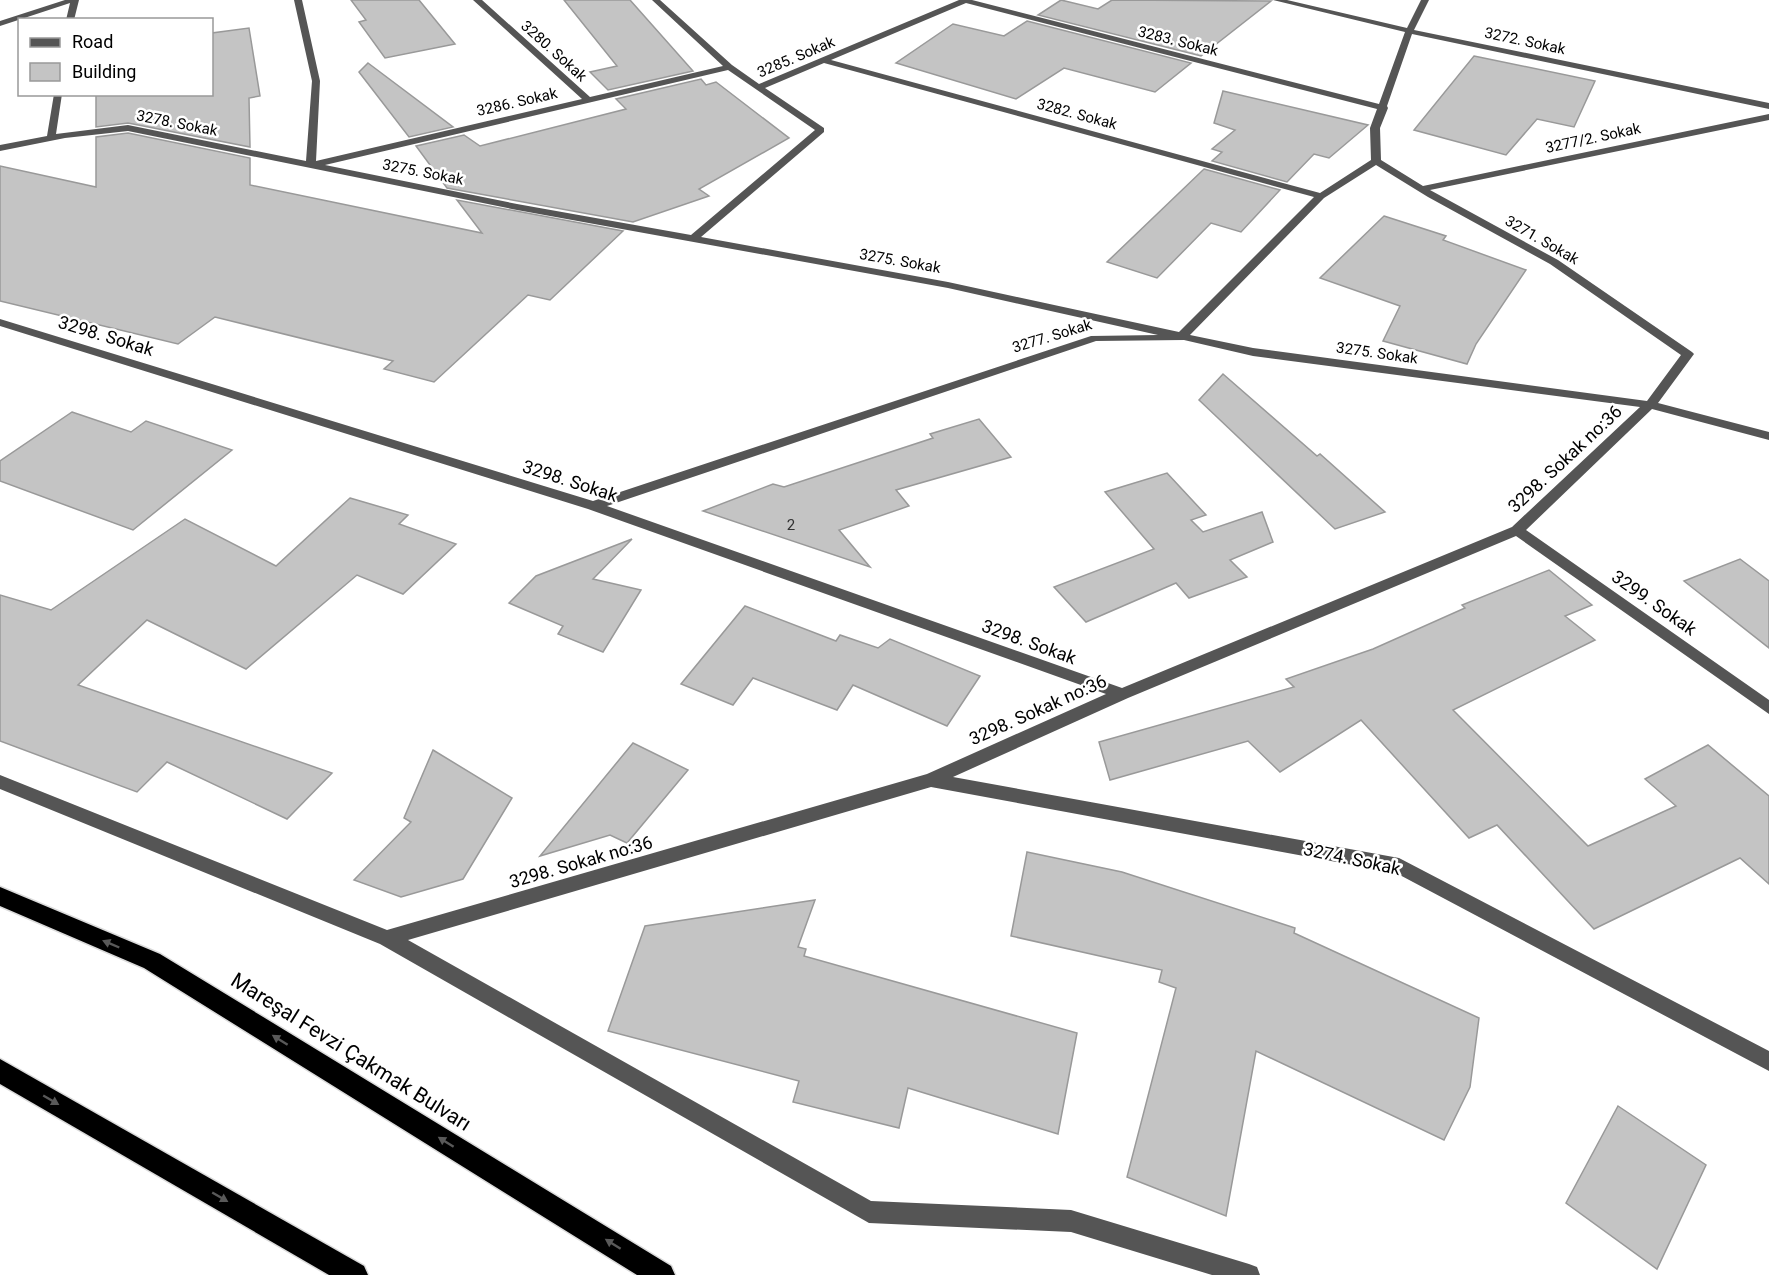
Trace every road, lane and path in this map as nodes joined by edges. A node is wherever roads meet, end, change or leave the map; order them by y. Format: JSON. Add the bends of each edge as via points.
{"nodes":[{"id":1,"x":74,"y":0,"type":"edge"},
{"id":2,"x":298,"y":0,"type":"edge"},
{"id":3,"x":477,"y":0,"type":"edge"},
{"id":4,"x":656,"y":0,"type":"edge"},
{"id":5,"x":964,"y":0,"type":"edge"},
{"id":6,"x":1276,"y":0,"type":"edge"},
{"id":7,"x":1425,"y":0,"type":"edge"},
{"id":8,"x":18,"y":18,"type":"edge"},
{"id":9,"x":18,"y":18,"type":"edge"},
{"id":10,"x":70,"y":18,"type":"edge"},
{"id":11,"x":0,"y":24,"type":"edge"},
{"id":12,"x":1409,"y":31,"type":"junction"},
{"id":13,"x":825,"y":61,"type":"junction"},
{"id":14,"x":729,"y":66,"type":"junction"},
{"id":15,"x":757,"y":88,"type":"junction"},
{"id":16,"x":58,"y":96,"type":"edge"},
{"id":17,"x":587,"y":99,"type":"junction"},
{"id":18,"x":1769,"y":106,"type":"edge"},
{"id":19,"x":1384,"y":108,"type":"junction"},
{"id":20,"x":1769,"y":117,"type":"edge"},
{"id":21,"x":51,"y":138,"type":"junction"},
{"id":22,"x":0,"y":148,"type":"edge"},
{"id":23,"x":1376,"y":161,"type":"junction"},
{"id":24,"x":311,"y":165,"type":"junction"},
{"id":25,"x":1423,"y":189,"type":"junction"},
{"id":26,"x":1321,"y":196,"type":"junction"},
{"id":27,"x":693,"y":239,"type":"junction"},
{"id":28,"x":0,"y":322,"type":"edge"},
{"id":29,"x":1180,"y":338,"type":"junction"},
{"id":30,"x":1688,"y":354,"type":"joint"},
{"id":31,"x":1650,"y":405,"type":"junction"},
{"id":32,"x":1769,"y":436,"type":"edge"},
{"id":33,"x":593,"y":507,"type":"junction"},
{"id":34,"x":1517,"y":530,"type":"junction"},
{"id":35,"x":1122,"y":694,"type":"junction"},
{"id":36,"x":1769,"y":708,"type":"edge"},
{"id":37,"x":931,"y":780,"type":"junction"},
{"id":38,"x":0,"y":782,"type":"edge"},
{"id":39,"x":0,"y":896,"type":"edge"},
{"id":40,"x":387,"y":938,"type":"junction"},
{"id":41,"x":1769,"y":1061,"type":"edge"},
{"id":42,"x":0,"y":1071,"type":"edge"},
{"id":43,"x":355,"y":1275,"type":"edge"},
{"id":44,"x":662,"y":1275,"type":"edge"},
{"id":45,"x":1249,"y":1275,"type":"edge"}],
"edges":[{"from":1,"to":9,"type":"street"},
{"from":1,"to":10,"type":"street"},
{"from":2,"to":24,"type":"street","via":[[316,81]]},
{"from":3,"to":17,"type":"street","name":"3280. Sokak"},
{"from":4,"to":14,"type":"street"},
{"from":5,"to":13,"type":"street","name":"3285. Sokak"},
{"from":5,"to":19,"type":"street","name":"3283. Sokak"},
{"from":6,"to":12,"type":"street","name":"3272. Sokak"},
{"from":7,"to":12,"type":"street"},
{"from":8,"to":11,"type":"street"},
{"from":12,"to":18,"type":"street","name":"3272. Sokak"},
{"from":12,"to":19,"type":"street"},
{"from":13,"to":15,"type":"street","name":"3285. Sokak"},
{"from":13,"to":26,"type":"street","name":"3282. Sokak"},
{"from":14,"to":15,"type":"street"},
{"from":14,"to":17,"type":"street","name":"3286. Sokak"},
{"from":15,"to":27,"type":"street","name":"3285. Sokak","via":[[821,130]]},
{"from":16,"to":21,"type":"street"},
{"from":17,"to":24,"type":"street","name":"3286. Sokak"},
{"from":19,"to":23,"type":"street","via":[[1375,128]]},
{"from":20,"to":25,"type":"street","name":"3277/2. Sokak"},
{"from":21,"to":22,"type":"street","name":"3278. Sokak"},
{"from":21,"to":24,"type":"street","name":"3278. Sokak","via":[[128,128]]},
{"from":23,"to":25,"type":"street","name":"3271. Sokak"},
{"from":23,"to":26,"type":"street"},
{"from":24,"to":27,"type":"street","name":"3275. Sokak"},
{"from":25,"to":30,"type":"street","name":"3271. Sokak","via":[[1554,262]]},
{"from":26,"to":29,"type":"street"},
{"from":27,"to":29,"type":"street","name":"3275. Sokak","via":[[948,285]]},
{"from":28,"to":33,"type":"street","name":"3298. Sokak"},
{"from":29,"to":31,"type":"street","name":"3275. Sokak","via":[[1253,352]]},
{"from":29,"to":33,"type":"street","name":"3277. Sokak","via":[[1095,338]]},
{"from":30,"to":31,"type":"street","name":"3298. Sokak no:36"},
{"from":31,"to":32,"type":"street","name":"3275. Sokak"},
{"from":31,"to":34,"type":"street","name":"3298. Sokak no:36"},
{"from":33,"to":35,"type":"street","name":"3298. Sokak"},
{"from":34,"to":35,"type":"street","name":"3298. Sokak no:36"},
{"from":34,"to":36,"type":"street","name":"3299. Sokak"},
{"from":35,"to":37,"type":"street","name":"3298. Sokak no:36"},
{"from":37,"to":40,"type":"street","name":"3298. Sokak no:36"},
{"from":37,"to":41,"type":"street","name":"3274. Sokak","via":[[1399,866]]},
{"from":38,"to":40,"type":"street"},
{"from":44,"to":39,"type":"highway","name":"Mareşal Fevzi Çakmak Bulvarı","one_way":true,"via":[[152,961]]},
{"from":40,"to":45,"type":"street","via":[[869,1212],[1071,1221]]},
{"from":42,"to":43,"type":"highway","one_way":true}]}
